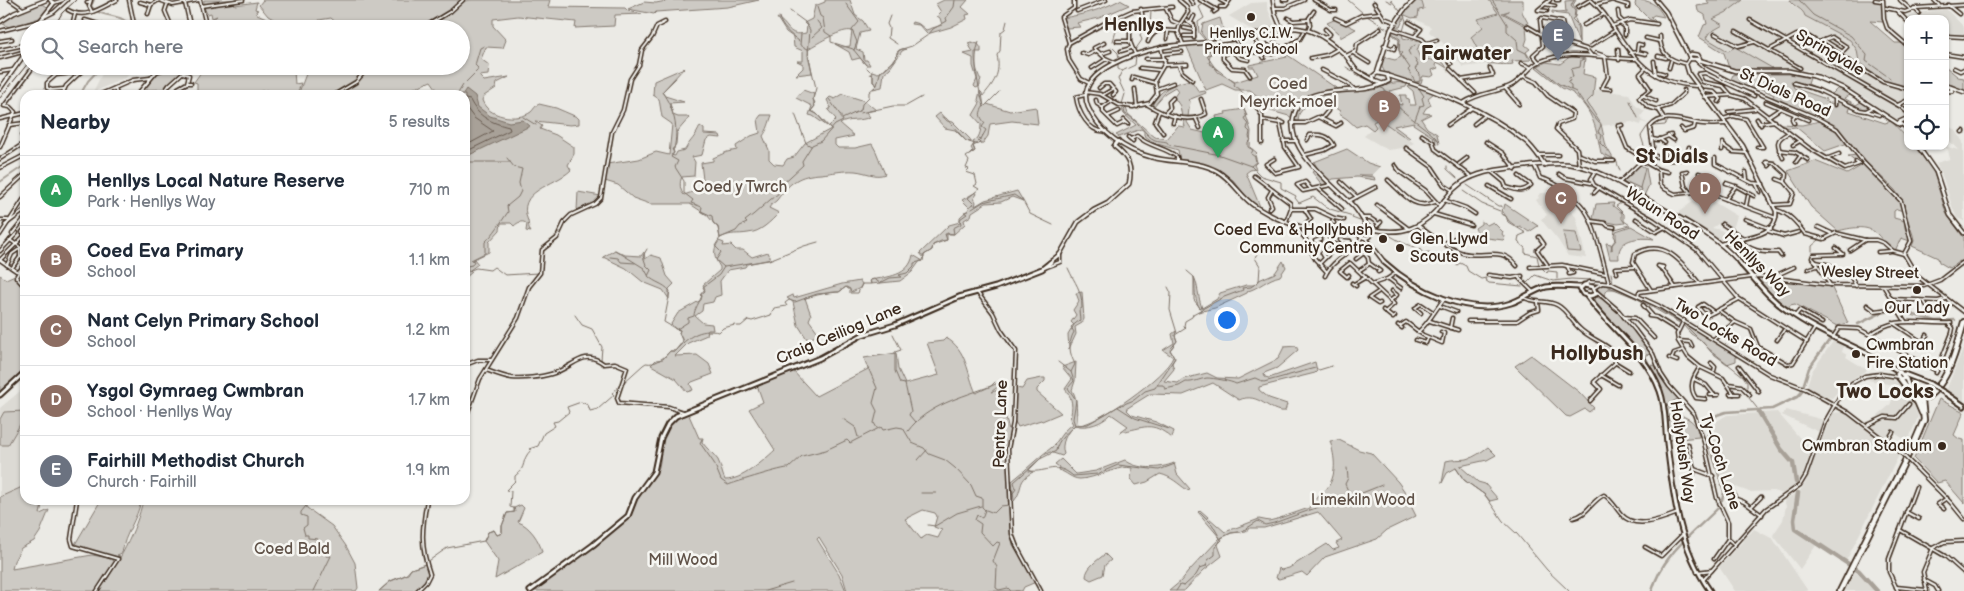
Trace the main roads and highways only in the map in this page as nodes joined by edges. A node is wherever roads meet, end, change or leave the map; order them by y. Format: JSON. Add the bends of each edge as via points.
{"nodes":[{"id":1,"x":1964,"y":322,"type":"edge"},
{"id":2,"x":1840,"y":591,"type":"edge"}],
"edges":[{"from":1,"to":2,"type":"main road","via":[[1955,354],[1939,386],[1932,395],[1919,398],[1924,417],[1915,441]]}]}
